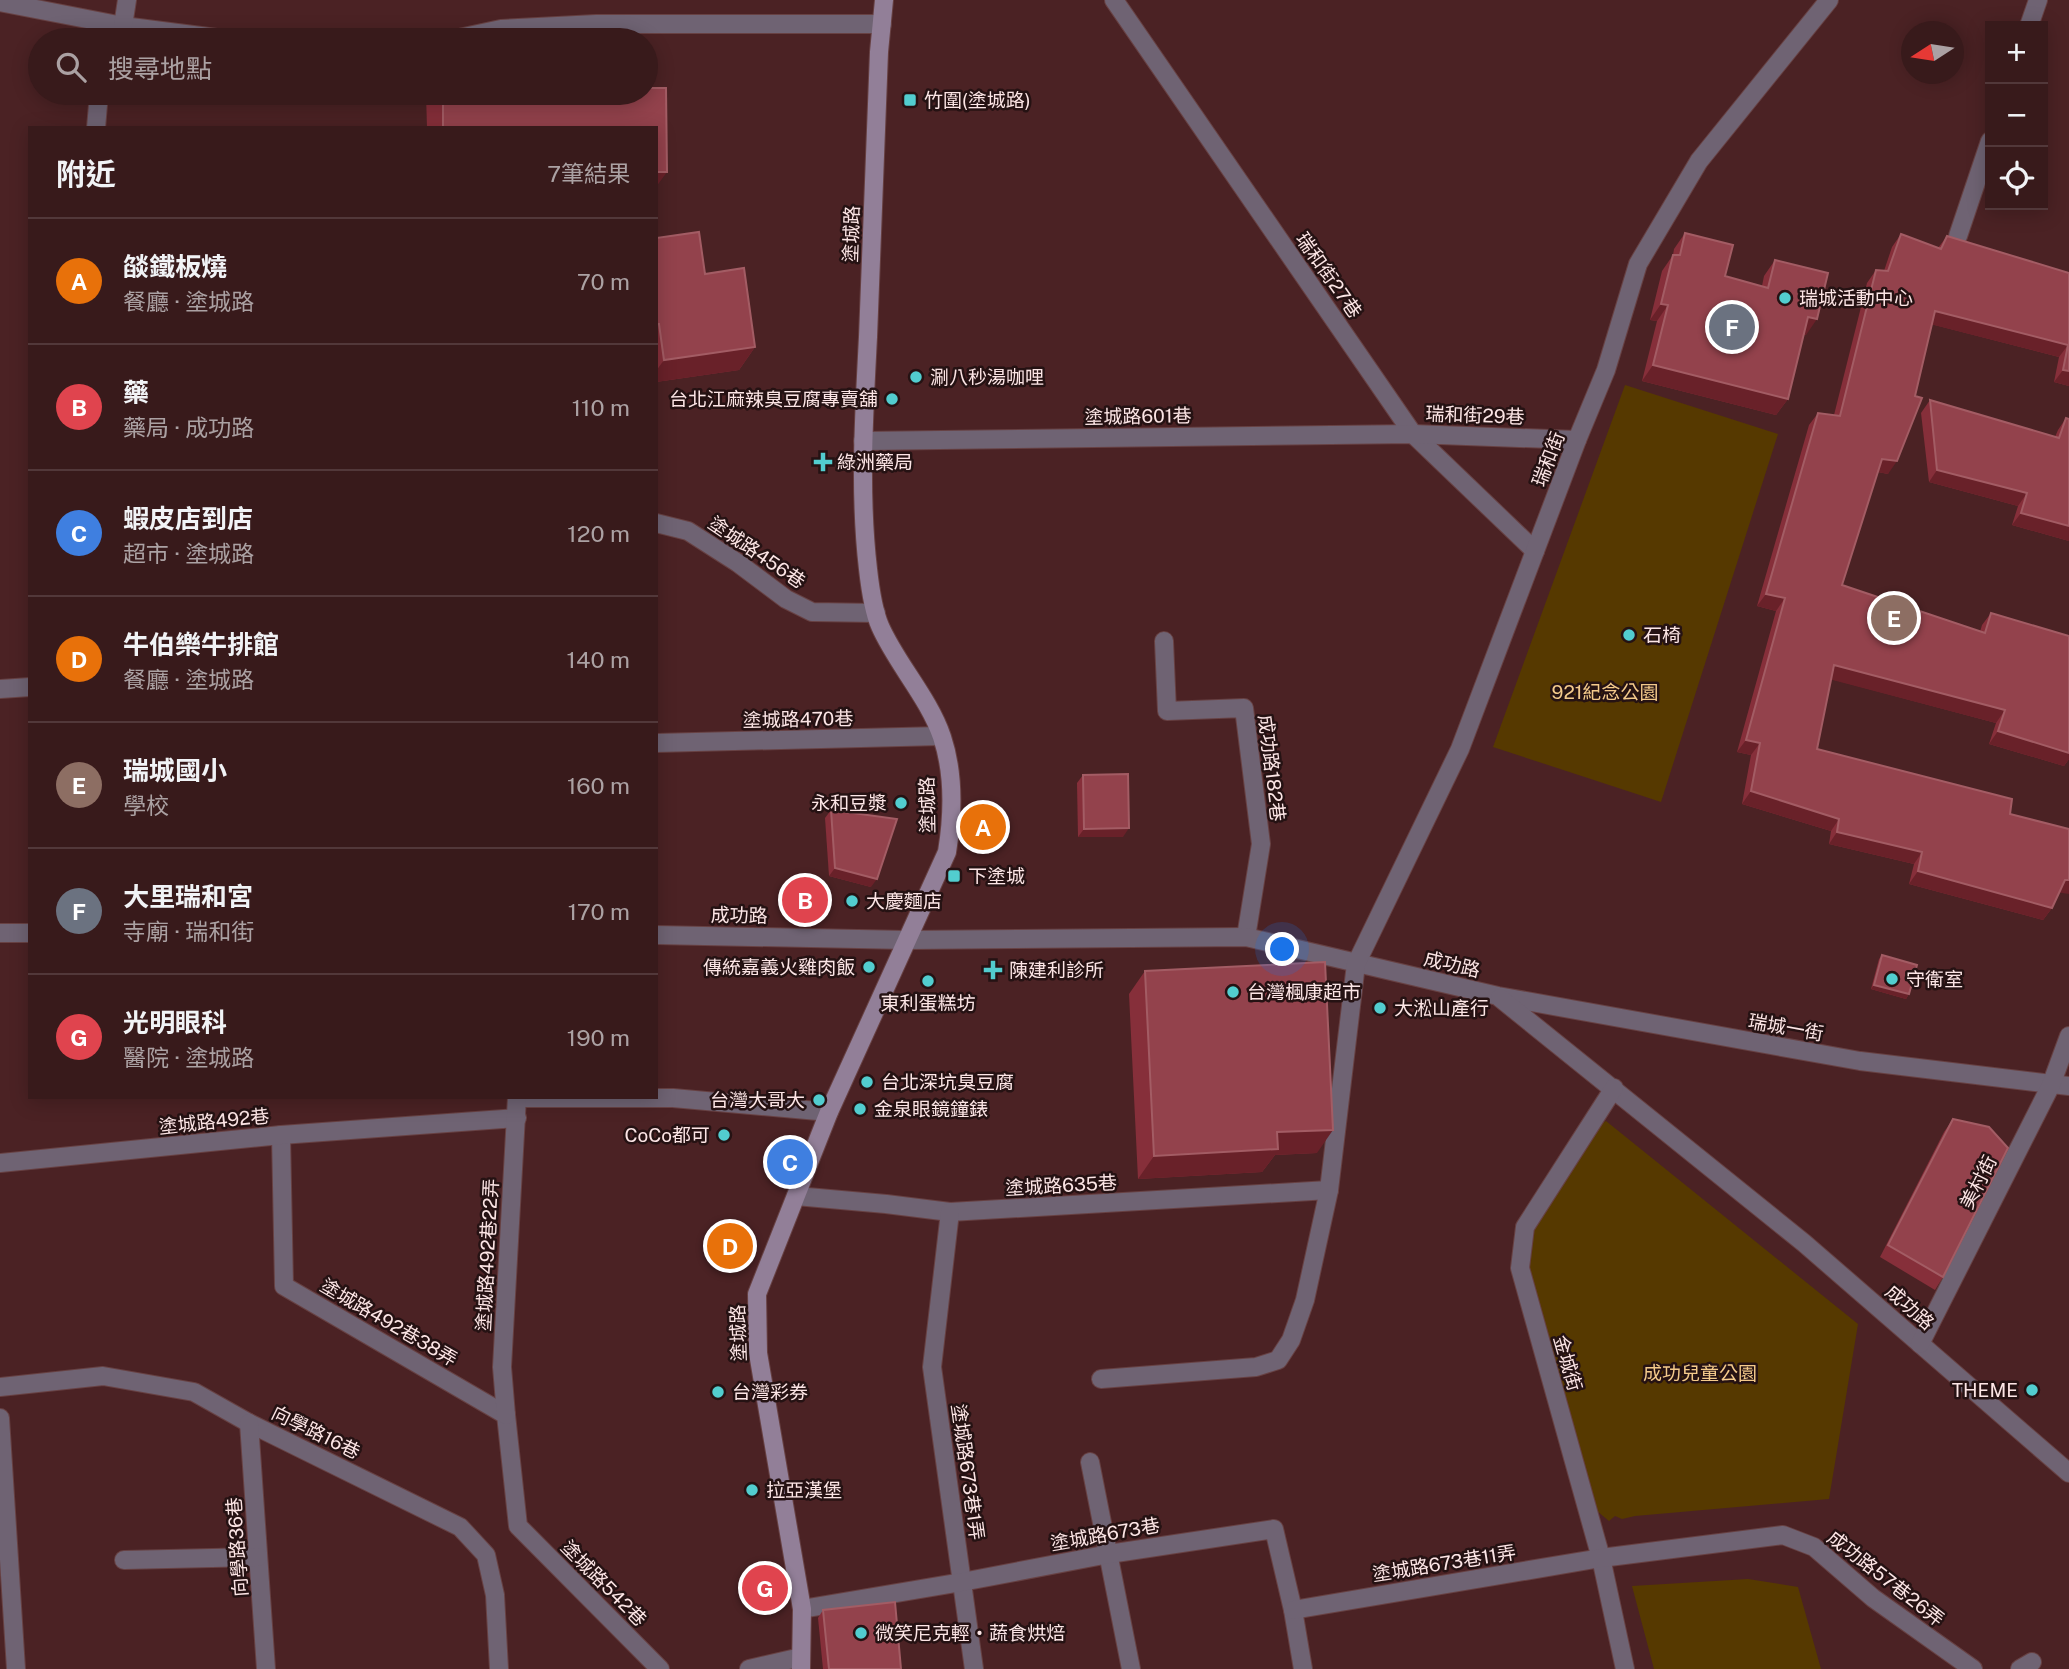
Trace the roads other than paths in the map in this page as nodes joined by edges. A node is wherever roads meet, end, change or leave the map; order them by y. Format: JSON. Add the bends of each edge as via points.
{"nodes":[{"id":1,"x":127,"y":0,"type":"edge"},
{"id":2,"x":884,"y":0,"type":"edge"},
{"id":3,"x":1114,"y":0,"type":"edge"},
{"id":4,"x":1829,"y":0,"type":"edge"},
{"id":5,"x":2038,"y":0,"type":"edge"},
{"id":6,"x":0,"y":2,"type":"edge"},
{"id":7,"x":2031,"y":21,"type":"edge"},
{"id":8,"x":104,"y":22,"type":"junction"},
{"id":9,"x":881,"y":24,"type":"junction"},
{"id":10,"x":123,"y":26,"type":"junction"},
{"id":11,"x":104,"y":28,"type":"edge"},
{"id":12,"x":139,"y":28,"type":"edge"},
{"id":13,"x":520,"y":28,"type":"edge"},
{"id":14,"x":98,"y":105,"type":"edge"},
{"id":15,"x":96,"y":126,"type":"edge"},
{"id":16,"x":1988,"y":147,"type":"edge"},
{"id":17,"x":1958,"y":236,"type":"edge"},
{"id":18,"x":1413,"y":434,"type":"junction"},
{"id":19,"x":1577,"y":440,"type":"junction"},
{"id":20,"x":863,"y":441,"type":"junction"},
{"id":21,"x":658,"y":524,"type":"edge"},
{"id":22,"x":1535,"y":551,"type":"junction"},
{"id":23,"x":876,"y":612,"type":"junction"},
{"id":24,"x":1164,"y":641,"type":"dead end"},
{"id":25,"x":28,"y":687,"type":"edge"},
{"id":26,"x":0,"y":689,"type":"edge"},
{"id":27,"x":942,"y":736,"type":"junction"},
{"id":28,"x":658,"y":743,"type":"edge"},
{"id":29,"x":0,"y":933,"type":"edge"},
{"id":30,"x":28,"y":933,"type":"edge"},
{"id":31,"x":658,"y":935,"type":"edge"},
{"id":32,"x":1246,"y":937,"type":"junction"},
{"id":33,"x":906,"y":940,"type":"junction"},
{"id":34,"x":1356,"y":964,"type":"junction"},
{"id":35,"x":1498,"y":996,"type":"junction"},
{"id":36,"x":2069,"y":1036,"type":"edge"},
{"id":37,"x":2060,"y":1085,"type":"edge"},
{"id":38,"x":1614,"y":1088,"type":"junction"},
{"id":39,"x":658,"y":1098,"type":"edge"},
{"id":40,"x":517,"y":1099,"type":"edge"},
{"id":41,"x":829,"y":1112,"type":"junction"},
{"id":42,"x":517,"y":1118,"type":"junction"},
{"id":43,"x":281,"y":1135,"type":"junction"},
{"id":44,"x":0,"y":1163,"type":"edge"},
{"id":45,"x":1329,"y":1190,"type":"junction"},
{"id":46,"x":796,"y":1196,"type":"junction"},
{"id":47,"x":950,"y":1212,"type":"junction"},
{"id":48,"x":1920,"y":1344,"type":"junction"},
{"id":49,"x":1101,"y":1379,"type":"dead end"},
{"id":50,"x":0,"y":1387,"type":"edge"},
{"id":51,"x":506,"y":1415,"type":"junction"},
{"id":52,"x":0,"y":1418,"type":"edge"},
{"id":53,"x":249,"y":1423,"type":"junction"},
{"id":54,"x":1090,"y":1462,"type":"dead end"},
{"id":55,"x":2069,"y":1473,"type":"edge"},
{"id":56,"x":1109,"y":1554,"type":"junction"},
{"id":57,"x":258,"y":1557,"type":"junction"},
{"id":58,"x":1601,"y":1559,"type":"junction"},
{"id":59,"x":124,"y":1560,"type":"dead end"},
{"id":60,"x":962,"y":1582,"type":"junction"},
{"id":61,"x":802,"y":1609,"type":"junction"},
{"id":62,"x":1293,"y":1610,"type":"junction"},
{"id":63,"x":801,"y":1663,"type":"edge"},
{"id":64,"x":16,"y":1669,"type":"edge"},
{"id":65,"x":266,"y":1669,"type":"edge"},
{"id":66,"x":499,"y":1669,"type":"edge"},
{"id":67,"x":660,"y":1669,"type":"edge"},
{"id":68,"x":749,"y":1669,"type":"edge"},
{"id":69,"x":974,"y":1669,"type":"edge"},
{"id":70,"x":1131,"y":1669,"type":"edge"},
{"id":71,"x":1303,"y":1669,"type":"edge"},
{"id":72,"x":1625,"y":1669,"type":"edge"},
{"id":73,"x":1973,"y":1669,"type":"edge"}],
"edges":[{"from":1,"to":10,"type":"street"},
{"from":2,"to":9,"type":"street","name":"塗城路"},
{"from":3,"to":18,"type":"street","name":"瑞和街27巷"},
{"from":4,"to":19,"type":"street","name":"瑞和街","via":[[1699,161],[1638,264],[1606,370]]},
{"from":5,"to":7,"type":"street"},
{"from":6,"to":8,"type":"street"},
{"from":8,"to":10,"type":"street"},
{"from":8,"to":11,"type":"street"},
{"from":9,"to":13,"type":"street"},
{"from":9,"to":20,"type":"street","name":"塗城路"},
{"from":10,"to":12,"type":"street"},
{"from":14,"to":15,"type":"street"},
{"from":16,"to":17,"type":"street"},
{"from":18,"to":19,"type":"street","name":"瑞和街29巷"},
{"from":18,"to":20,"type":"street","name":"塗城路601巷"},
{"from":18,"to":22,"type":"street","name":"瑞和街27巷"},
{"from":19,"to":22,"type":"street","name":"瑞和街"},
{"from":20,"to":23,"type":"street","name":"塗城路","via":[[865,537]]},
{"from":21,"to":23,"type":"street","name":"塗城路456巷","via":[[688,531],[812,612]]},
{"from":22,"to":34,"type":"street","name":"瑞和街","via":[[1460,749]]},
{"from":23,"to":27,"type":"street","name":"塗城路"},
{"from":24,"to":32,"type":"street","name":"成功路182巷","via":[[1167,711],[1244,708],[1261,844]]},
{"from":25,"to":26,"type":"street"},
{"from":27,"to":28,"type":"street","name":"塗城路470巷"},
{"from":27,"to":33,"type":"street","name":"塗城路","via":[[952,810],[947,852]]},
{"from":29,"to":30,"type":"street"},
{"from":31,"to":33,"type":"street","name":"成功路"},
{"from":32,"to":33,"type":"street","name":"成功路"},
{"from":32,"to":34,"type":"street","name":"成功路"},
{"from":33,"to":41,"type":"street","name":"塗城路"},
{"from":34,"to":35,"type":"street","name":"成功路"},
{"from":34,"to":45,"type":"street","name":"瑞和街"},
{"from":35,"to":37,"type":"street","name":"瑞城一街","via":[[1860,1061]]},
{"from":35,"to":38,"type":"street","name":"成功路"},
{"from":36,"to":37,"type":"street","name":"美村街"},
{"from":37,"to":48,"type":"street","name":"美村街"},
{"from":38,"to":48,"type":"street","name":"成功路"},
{"from":38,"to":58,"type":"street","name":"金城街","via":[[1525,1227],[1520,1269]]},
{"from":39,"to":41,"type":"street"},
{"from":40,"to":42,"type":"street","name":"塗城路492巷22弄"},
{"from":41,"to":46,"type":"street","name":"塗城路"},
{"from":42,"to":43,"type":"street","name":"塗城路492巷"},
{"from":42,"to":51,"type":"street","name":"塗城路492巷22弄","via":[[502,1367]]},
{"from":43,"to":44,"type":"street","name":"塗城路492巷"},
{"from":43,"to":51,"type":"street","name":"塗城路492巷38弄","via":[[284,1286]]},
{"from":45,"to":47,"type":"street","name":"塗城路635巷"},
{"from":45,"to":49,"type":"street","name":"瑞和街","via":[[1305,1300],[1292,1340],[1278,1360],[1256,1367]]},
{"from":46,"to":47,"type":"street","name":"塗城路635巷"},
{"from":46,"to":61,"type":"street","name":"塗城路","via":[[757,1294],[758,1353]]},
{"from":47,"to":60,"type":"street","name":"塗城路673巷1弄","via":[[932,1367]]},
{"from":48,"to":55,"type":"street","name":"成功路"},
{"from":50,"to":53,"type":"street","name":"向學路16巷","via":[[103,1376],[194,1392]]},
{"from":51,"to":67,"type":"street","name":"塗城路542巷","via":[[518,1525]]},
{"from":52,"to":64,"type":"street"},
{"from":53,"to":57,"type":"street","name":"向學路36巷"},
{"from":53,"to":66,"type":"street","name":"向學路16巷","via":[[460,1527],[486,1555],[495,1595]]},
{"from":54,"to":56,"type":"street"},
{"from":56,"to":60,"type":"street","name":"塗城路673巷"},
{"from":56,"to":62,"type":"street","name":"塗城路673巷","via":[[1274,1529]]},
{"from":56,"to":70,"type":"street"},
{"from":57,"to":59,"type":"street"},
{"from":57,"to":65,"type":"street","name":"向學路36巷"},
{"from":58,"to":62,"type":"street","name":"塗城路673巷11弄"},
{"from":58,"to":72,"type":"street","name":"金城街"},
{"from":58,"to":73,"type":"street","name":"成功路57巷26弄","via":[[1783,1535],[1814,1547],[1873,1598]]},
{"from":60,"to":61,"type":"street","name":"塗城路673巷"},
{"from":60,"to":69,"type":"street","name":"塗城路673巷1弄"},
{"from":61,"to":63,"type":"street","name":"塗城路"},
{"from":62,"to":71,"type":"street","name":"塗城路673巷"},
{"from":63,"to":68,"type":"street"}]}
